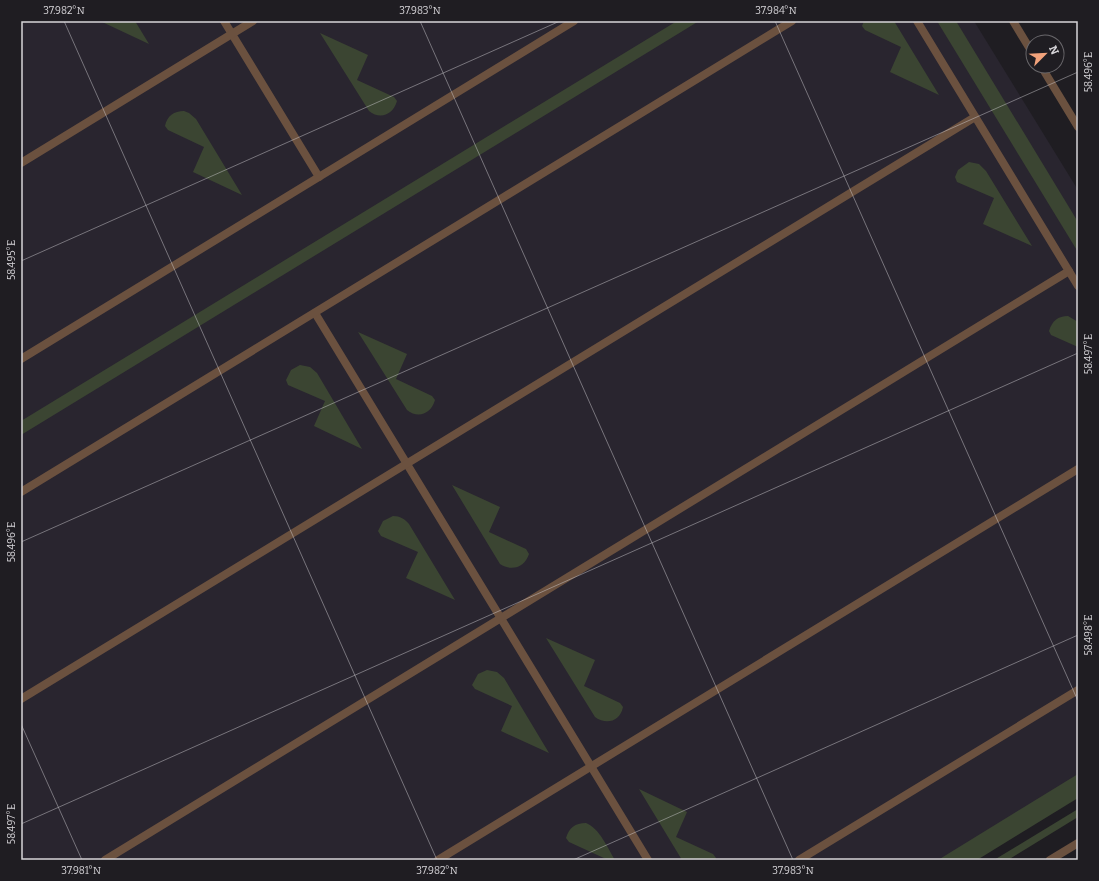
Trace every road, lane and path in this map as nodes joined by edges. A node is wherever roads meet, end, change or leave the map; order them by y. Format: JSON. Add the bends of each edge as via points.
{"nodes":[{"id":1,"x":224,"y":21,"type":"edge"},
{"id":2,"x":253,"y":21,"type":"edge"},
{"id":3,"x":574,"y":21,"type":"edge"},
{"id":4,"x":792,"y":21,"type":"edge"},
{"id":5,"x":917,"y":21,"type":"edge"},
{"id":6,"x":1013,"y":21,"type":"edge"},
{"id":7,"x":232,"y":34,"type":"junction"},
{"id":8,"x":1025,"y":41,"type":"edge"},
{"id":9,"x":1045,"y":74,"type":"edge"},
{"id":10,"x":975,"y":117,"type":"junction"},
{"id":11,"x":1078,"y":127,"type":"edge"},
{"id":12,"x":21,"y":163,"type":"edge"},
{"id":13,"x":319,"y":177,"type":"junction"},
{"id":14,"x":1069,"y":272,"type":"junction"},
{"id":15,"x":1078,"y":286,"type":"edge"},
{"id":16,"x":315,"y":312,"type":"junction"},
{"id":17,"x":21,"y":359,"type":"edge"},
{"id":18,"x":407,"y":464,"type":"junction"},
{"id":19,"x":1078,"y":469,"type":"edge"},
{"id":20,"x":21,"y":492,"type":"edge"},
{"id":21,"x":501,"y":618,"type":"junction"},
{"id":22,"x":1078,"y":690,"type":"edge"},
{"id":23,"x":21,"y":699,"type":"edge"},
{"id":24,"x":591,"y":766,"type":"junction"},
{"id":25,"x":1078,"y":843,"type":"edge"},
{"id":26,"x":105,"y":860,"type":"edge"},
{"id":27,"x":438,"y":860,"type":"edge"},
{"id":28,"x":648,"y":860,"type":"edge"},
{"id":29,"x":799,"y":860,"type":"edge"},
{"id":30,"x":1050,"y":860,"type":"edge"}],
"edges":[{"from":1,"to":7,"type":"lane"},
{"from":2,"to":7,"type":"lane"},
{"from":3,"to":13,"type":"lane"},
{"from":4,"to":16,"type":"lane"},
{"from":5,"to":10,"type":"lane"},
{"from":6,"to":8,"type":"lane"},
{"from":7,"to":12,"type":"lane"},
{"from":7,"to":13,"type":"lane"},
{"from":9,"to":11,"type":"lane"},
{"from":10,"to":14,"type":"lane"},
{"from":10,"to":18,"type":"lane"},
{"from":13,"to":17,"type":"lane"},
{"from":14,"to":15,"type":"lane"},
{"from":14,"to":21,"type":"lane"},
{"from":16,"to":18,"type":"lane"},
{"from":16,"to":20,"type":"lane"},
{"from":18,"to":21,"type":"lane"},
{"from":18,"to":23,"type":"lane"},
{"from":19,"to":24,"type":"lane"},
{"from":21,"to":24,"type":"lane"},
{"from":21,"to":26,"type":"lane"},
{"from":22,"to":29,"type":"lane"},
{"from":24,"to":27,"type":"lane"},
{"from":24,"to":28,"type":"lane"},
{"from":25,"to":30,"type":"lane"}]}
